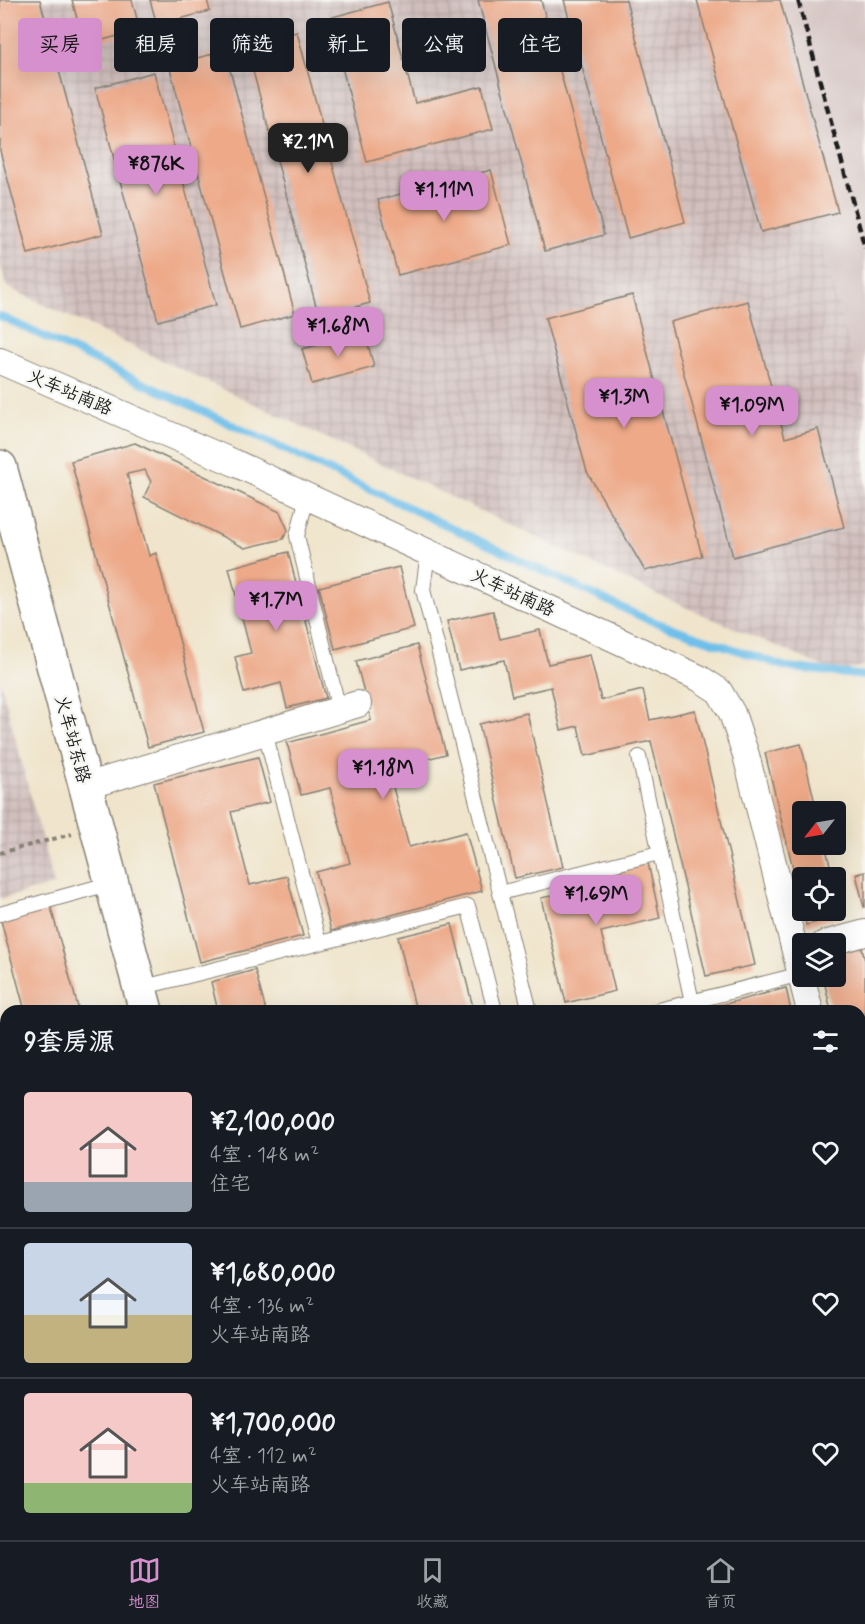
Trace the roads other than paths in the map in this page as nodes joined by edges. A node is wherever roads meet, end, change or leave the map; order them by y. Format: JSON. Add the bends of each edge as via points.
{"nodes":[{"id":1,"x":0,"y":361,"type":"edge"},
{"id":2,"x":2,"y":487,"type":"edge"},
{"id":3,"x":307,"y":497,"type":"junction"},
{"id":4,"x":428,"y":552,"type":"junction"},
{"id":5,"x":349,"y":707,"type":"joint"},
{"id":6,"x":264,"y":732,"type":"junction"},
{"id":7,"x":639,"y":757,"type":"dead end"},
{"id":8,"x":86,"y":786,"type":"junction"},
{"id":9,"x":659,"y":853,"type":"junction"},
{"id":10,"x":112,"y":883,"type":"junction"},
{"id":11,"x":500,"y":893,"type":"junction"},
{"id":12,"x":0,"y":914,"type":"edge"},
{"id":13,"x":793,"y":933,"type":"edge"},
{"id":14,"x":865,"y":933,"type":"edge"},
{"id":15,"x":846,"y":938,"type":"edge"},
{"id":16,"x":320,"y":943,"type":"junction"},
{"id":17,"x":792,"y":961,"type":"edge"},
{"id":18,"x":805,"y":987,"type":"edge"},
{"id":19,"x":143,"y":999,"type":"edge"},
{"id":20,"x":692,"y":1002,"type":"junction"},
{"id":21,"x":493,"y":1005,"type":"edge"},
{"id":22,"x":528,"y":1005,"type":"edge"},
{"id":23,"x":680,"y":1005,"type":"edge"},
{"id":24,"x":809,"y":1005,"type":"edge"}],
"edges":[{"from":1,"to":3,"type":"street","name":"火车站南路"},
{"from":2,"to":8,"type":"main road","name":"火车站东路"},
{"from":3,"to":4,"type":"street","name":"火车站南路"},
{"from":3,"to":5,"type":"lane","via":[[297,536]]},
{"from":4,"to":11,"type":"lane","via":[[423,590]]},
{"from":4,"to":13,"type":"street","name":"火车站南路","via":[[719,690],[732,713],[746,755]]},
{"from":5,"to":6,"type":"street"},
{"from":6,"to":8,"type":"street"},
{"from":6,"to":16,"type":"lane"},
{"from":7,"to":9,"type":"lane"},
{"from":8,"to":10,"type":"main road","name":"火车站东路"},
{"from":9,"to":11,"type":"lane"},
{"from":9,"to":20,"type":"lane"},
{"from":10,"to":12,"type":"lane"},
{"from":10,"to":19,"type":"main road","name":"火车站东路"},
{"from":11,"to":22,"type":"lane"},
{"from":14,"to":15,"type":"street"},
{"from":16,"to":19,"type":"lane"},
{"from":16,"to":21,"type":"lane","via":[[468,906]]},
{"from":17,"to":20,"type":"lane"},
{"from":18,"to":24,"type":"street","name":"火车站南路"},
{"from":20,"to":23,"type":"lane"}]}
